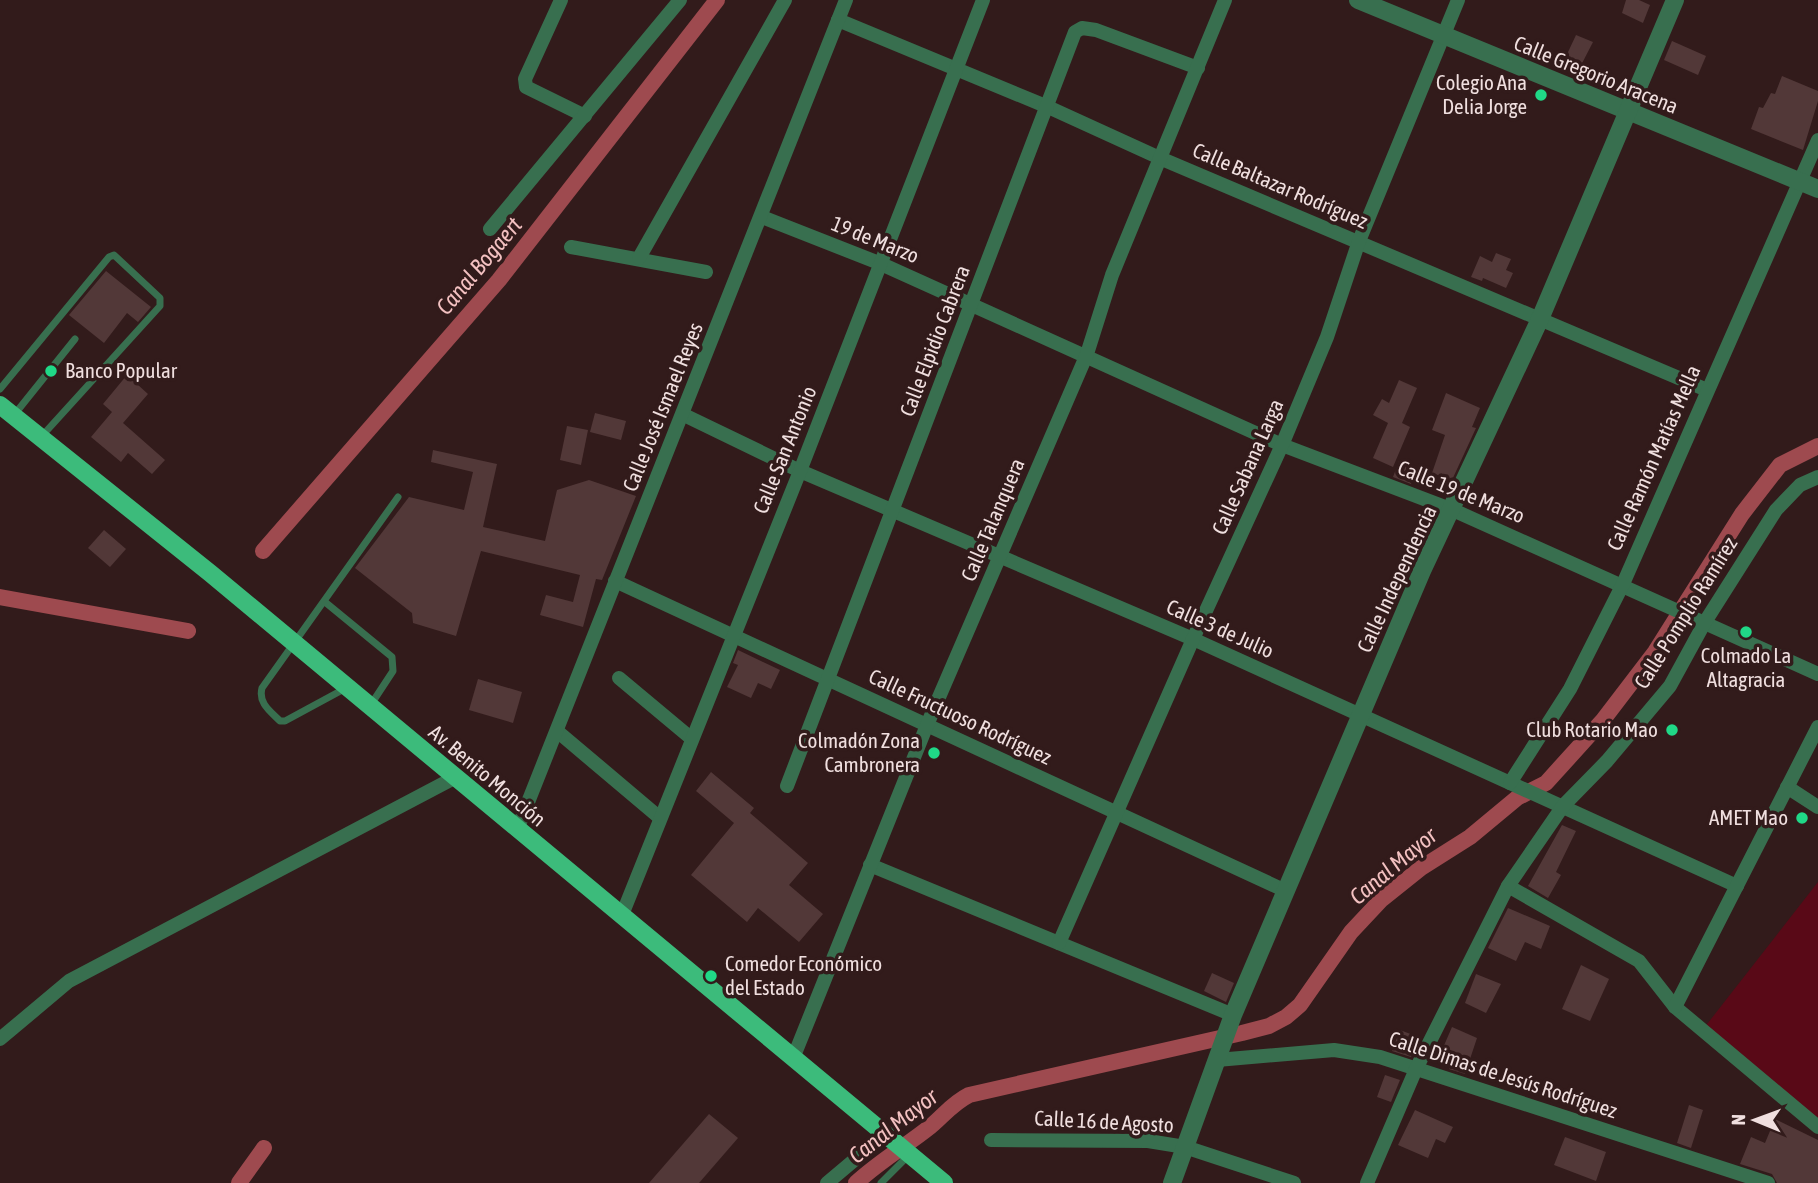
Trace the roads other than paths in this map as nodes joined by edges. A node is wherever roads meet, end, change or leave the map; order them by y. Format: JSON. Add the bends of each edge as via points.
{"nodes":[{"id":1,"x":561,"y":0,"type":"edge"},
{"id":2,"x":680,"y":0,"type":"edge"},
{"id":3,"x":785,"y":0,"type":"edge"},
{"id":4,"x":846,"y":0,"type":"edge"},
{"id":5,"x":983,"y":0,"type":"edge"},
{"id":6,"x":1225,"y":0,"type":"edge"},
{"id":7,"x":1358,"y":0,"type":"edge"},
{"id":8,"x":1458,"y":0,"type":"edge"},
{"id":9,"x":1675,"y":0,"type":"edge"},
{"id":10,"x":838,"y":20,"type":"junction"},
{"id":11,"x":1443,"y":36,"type":"junction"},
{"id":12,"x":955,"y":68,"type":"junction"},
{"id":13,"x":1198,"y":68,"type":"junction"},
{"id":14,"x":1048,"y":107,"type":"junction"},
{"id":15,"x":1627,"y":113,"type":"junction"},
{"id":16,"x":585,"y":116,"type":"junction"},
{"id":17,"x":1818,"y":140,"type":"edge"},
{"id":18,"x":1161,"y":159,"type":"junction"},
{"id":19,"x":1799,"y":181,"type":"junction"},
{"id":20,"x":1818,"y":189,"type":"edge"},
{"id":21,"x":762,"y":217,"type":"junction"},
{"id":22,"x":490,"y":229,"type":"dead end"},
{"id":23,"x":1359,"y":241,"type":"junction"},
{"id":24,"x":572,"y":247,"type":"dead end"},
{"id":25,"x":639,"y":258,"type":"junction"},
{"id":26,"x":879,"y":263,"type":"junction"},
{"id":27,"x":706,"y":272,"type":"dead end"},
{"id":28,"x":971,"y":303,"type":"junction"},
{"id":29,"x":1540,"y":319,"type":"junction"},
{"id":30,"x":75,"y":339,"type":"dead end"},
{"id":31,"x":1087,"y":354,"type":"junction"},
{"id":32,"x":0,"y":388,"type":"edge"},
{"id":33,"x":1707,"y":390,"type":"junction"},
{"id":34,"x":7,"y":411,"type":"edge"},
{"id":35,"x":684,"y":415,"type":"junction"},
{"id":36,"x":41,"y":438,"type":"junction"},
{"id":37,"x":1282,"y":445,"type":"junction"},
{"id":38,"x":800,"y":471,"type":"junction"},
{"id":39,"x":1818,"y":477,"type":"edge"},
{"id":40,"x":398,"y":497,"type":"dead end"},
{"id":41,"x":1454,"y":510,"type":"junction"},
{"id":42,"x":893,"y":511,"type":"junction"},
{"id":43,"x":1000,"y":558,"type":"junction"},
{"id":44,"x":615,"y":581,"type":"junction"},
{"id":45,"x":1623,"y":583,"type":"junction"},
{"id":46,"x":325,"y":602,"type":"junction"},
{"id":47,"x":1705,"y":622,"type":"junction"},
{"id":48,"x":733,"y":633,"type":"junction"},
{"id":49,"x":1193,"y":639,"type":"junction"},
{"id":50,"x":295,"y":645,"type":"junction"},
{"id":51,"x":1818,"y":674,"type":"edge"},
{"id":52,"x":826,"y":677,"type":"junction"},
{"id":53,"x":619,"y":678,"type":"dead end"},
{"id":54,"x":347,"y":688,"type":"junction"},
{"id":55,"x":369,"y":707,"type":"junction"},
{"id":56,"x":1360,"y":716,"type":"junction"},
{"id":57,"x":927,"y":725,"type":"junction"},
{"id":58,"x":1818,"y":727,"type":"edge"},
{"id":59,"x":557,"y":731,"type":"junction"},
{"id":60,"x":692,"y":739,"type":"junction"},
{"id":61,"x":454,"y":778,"type":"junction"},
{"id":62,"x":1513,"y":784,"type":"junction"},
{"id":63,"x":787,"y":786,"type":"dead end"},
{"id":64,"x":1787,"y":787,"type":"junction"},
{"id":65,"x":1563,"y":806,"type":"junction"},
{"id":66,"x":1818,"y":807,"type":"edge"},
{"id":67,"x":1116,"y":814,"type":"junction"},
{"id":68,"x":660,"y":818,"type":"junction"},
{"id":69,"x":517,"y":830,"type":"junction"},
{"id":70,"x":870,"y":865,"type":"junction"},
{"id":71,"x":1508,"y":886,"type":"junction"},
{"id":72,"x":1737,"y":886,"type":"junction"},
{"id":73,"x":1286,"y":891,"type":"junction"},
{"id":74,"x":622,"y":915,"type":"junction"},
{"id":75,"x":1059,"y":943,"type":"junction"},
{"id":76,"x":1675,"y":1007,"type":"junction"},
{"id":77,"x":1232,"y":1018,"type":"junction"},
{"id":78,"x":0,"y":1039,"type":"edge"},
{"id":79,"x":794,"y":1056,"type":"junction"},
{"id":80,"x":1219,"y":1056,"type":"junction"},
{"id":81,"x":1416,"y":1069,"type":"junction"},
{"id":82,"x":1818,"y":1127,"type":"edge"},
{"id":83,"x":885,"y":1136,"type":"junction"},
{"id":84,"x":991,"y":1140,"type":"dead end"},
{"id":85,"x":1185,"y":1147,"type":"junction"},
{"id":86,"x":913,"y":1158,"type":"junction"},
{"id":87,"x":827,"y":1183,"type":"edge"},
{"id":88,"x":881,"y":1183,"type":"edge"},
{"id":89,"x":944,"y":1183,"type":"edge"},
{"id":90,"x":1172,"y":1183,"type":"edge"},
{"id":91,"x":1294,"y":1183,"type":"edge"},
{"id":92,"x":1367,"y":1183,"type":"edge"},
{"id":93,"x":1768,"y":1183,"type":"edge"}],
"edges":[{"from":1,"to":16,"type":"street","via":[[525,79],[526,87]]},
{"from":2,"to":16,"type":"street"},
{"from":3,"to":25,"type":"street"},
{"from":4,"to":10,"type":"street","name":"Calle José Ismael Reyes"},
{"from":5,"to":12,"type":"street","name":"Calle San Antonio"},
{"from":6,"to":13,"type":"street","name":"Calle Talanquera"},
{"from":7,"to":11,"type":"street","name":"Calle Gregorio Aracena"},
{"from":8,"to":11,"type":"street","name":"Calle Sabana Larga"},
{"from":9,"to":15,"type":"street","name":"Calle Independencia"},
{"from":10,"to":12,"type":"street","name":"Calle Baltazar Rodríguez"},
{"from":10,"to":21,"type":"street","name":"Calle José Ismael Reyes"},
{"from":11,"to":15,"type":"street","name":"Calle Gregorio Aracena"},
{"from":11,"to":23,"type":"street","name":"Calle Sabana Larga"},
{"from":12,"to":14,"type":"street","name":"Calle Baltazar Rodríguez"},
{"from":12,"to":26,"type":"street","name":"Calle San Antonio"},
{"from":13,"to":14,"type":"street","name":"Calle Elpidio Cabrera","via":[[1082,28],[1075,32]]},
{"from":13,"to":18,"type":"street","name":"Calle Talanquera"},
{"from":14,"to":18,"type":"street","name":"Calle Baltazar Rodríguez"},
{"from":14,"to":28,"type":"street","name":"Calle Elpidio Cabrera"},
{"from":15,"to":19,"type":"street","name":"Calle Gregorio Aracena"},
{"from":15,"to":29,"type":"street","name":"Calle Independencia"},
{"from":16,"to":22,"type":"street"},
{"from":17,"to":19,"type":"street","name":"Calle Ramón Matías Mella"},
{"from":18,"to":23,"type":"street","name":"Calle Baltazar Rodríguez"},
{"from":18,"to":31,"type":"street","name":"Calle Talanquera","via":[[1112,275]]},
{"from":19,"to":20,"type":"street","name":"Calle Gregorio Aracena"},
{"from":19,"to":33,"type":"street","name":"Calle Ramón Matías Mella"},
{"from":21,"to":26,"type":"street","name":"19 de Marzo"},
{"from":21,"to":35,"type":"street","name":"Calle José Ismael Reyes"},
{"from":23,"to":29,"type":"street","name":"Calle Baltazar Rodríguez"},
{"from":23,"to":37,"type":"street","name":"Calle Sabana Larga","via":[[1327,337]]},
{"from":24,"to":25,"type":"street"},
{"from":25,"to":27,"type":"street"},
{"from":26,"to":28,"type":"street","name":"19 de Marzo"},
{"from":26,"to":38,"type":"street","name":"Calle San Antonio"},
{"from":28,"to":31,"type":"street","name":"19 de Marzo"},
{"from":28,"to":42,"type":"street","name":"Calle Elpidio Cabrera"},
{"from":29,"to":33,"type":"street","name":"Calle Baltazar Rodríguez"},
{"from":29,"to":41,"type":"street","name":"Calle Independencia"},
{"from":30,"to":34,"type":"lane"},
{"from":31,"to":37,"type":"street","name":"Calle 19 de Marzo"},
{"from":31,"to":43,"type":"street","name":"Calle Talanquera"},
{"from":32,"to":36,"type":"lane","via":[[109,257],[114,255],[160,298],[160,306]]},
{"from":33,"to":45,"type":"street","name":"Calle Ramón Matías Mella"},
{"from":34,"to":36,"type":"main road","name":"Av. Benito Monción"},
{"from":35,"to":38,"type":"street","name":"Calle 3 de Julio"},
{"from":35,"to":44,"type":"street","name":"Calle José Ismael Reyes"},
{"from":36,"to":50,"type":"main road","name":"Av. Benito Monción"},
{"from":37,"to":41,"type":"street","name":"Calle 19 de Marzo"},
{"from":37,"to":49,"type":"street","name":"Calle Sabana Larga"},
{"from":38,"to":42,"type":"street","name":"Calle 3 de Julio"},
{"from":38,"to":48,"type":"street","name":"Calle San Antonio"},
{"from":39,"to":47,"type":"street","name":"Calle Pomplio Ramírez","via":[[1800,485],[1776,510]]},
{"from":40,"to":46,"type":"lane"},
{"from":41,"to":45,"type":"street","name":"Calle 19 de Marzo"},
{"from":41,"to":56,"type":"street","name":"Calle Independencia","via":[[1422,571]]},
{"from":42,"to":43,"type":"street","name":"Calle 3 de Julio"},
{"from":42,"to":52,"type":"street","name":"Calle Elpidio Cabrera"},
{"from":43,"to":49,"type":"street","name":"Calle 3 de Julio"},
{"from":43,"to":57,"type":"street","name":"Calle Talanquera"},
{"from":44,"to":48,"type":"street","name":"Calle Fructuoso Rodríguez"},
{"from":44,"to":59,"type":"street","name":"Calle José Ismael Reyes"},
{"from":45,"to":47,"type":"street","name":"Calle 19 de Marzo"},
{"from":45,"to":62,"type":"street","name":"Calle Ramón Matías Mella","via":[[1570,688]]},
{"from":46,"to":50,"type":"lane"},
{"from":46,"to":55,"type":"lane","via":[[392,657],[393,671]]},
{"from":47,"to":51,"type":"street","name":"Calle 19 de Marzo"},
{"from":47,"to":65,"type":"street","name":"Calle Pomplio Ramírez","via":[[1670,686]]},
{"from":48,"to":52,"type":"street","name":"Calle Fructuoso Rodríguez"},
{"from":48,"to":60,"type":"street","name":"Calle San Antonio"},
{"from":49,"to":56,"type":"street","name":"Calle 3 de Julio"},
{"from":49,"to":67,"type":"street","name":"Calle Sabana Larga"},
{"from":50,"to":54,"type":"main road","name":"Av. Benito Monción"},
{"from":50,"to":54,"type":"lane","via":[[260,695],[280,721]]},
{"from":52,"to":57,"type":"street","name":"Calle Fructuoso Rodríguez"},
{"from":52,"to":63,"type":"street","name":"Calle Elpidio Cabrera"},
{"from":53,"to":60,"type":"street"},
{"from":54,"to":55,"type":"main road","name":"Av. Benito Monción"},
{"from":55,"to":61,"type":"main road","name":"Av. Benito Monción"},
{"from":56,"to":62,"type":"street","name":"Calle 3 de Julio"},
{"from":56,"to":73,"type":"street","name":"Calle Independencia"},
{"from":57,"to":67,"type":"street","name":"Calle Fructuoso Rodríguez"},
{"from":57,"to":70,"type":"street","name":"Calle Talanquera"},
{"from":58,"to":64,"type":"street"},
{"from":59,"to":68,"type":"street"},
{"from":59,"to":69,"type":"street","name":"Calle José Ismael Reyes"},
{"from":60,"to":68,"type":"street","name":"Calle San Antonio"},
{"from":61,"to":69,"type":"main road","name":"Av. Benito Monción"},
{"from":61,"to":78,"type":"street","via":[[69,981]]},
{"from":62,"to":65,"type":"street","name":"Calle 3 de Julio"},
{"from":64,"to":66,"type":"street"},
{"from":64,"to":72,"type":"street"},
{"from":65,"to":71,"type":"street","name":"Calle Pomplio Ramírez"},
{"from":65,"to":72,"type":"street","name":"Calle 3 de Julio"},
{"from":67,"to":73,"type":"street","name":"Calle Fructuoso Rodríguez"},
{"from":67,"to":75,"type":"street","name":"Calle Sabana Larga"},
{"from":68,"to":74,"type":"street","name":"Calle San Antonio"},
{"from":69,"to":74,"type":"main road","name":"Av. Benito Monción"},
{"from":70,"to":75,"type":"street"},
{"from":70,"to":79,"type":"street","name":"Calle Talanquera"},
{"from":71,"to":76,"type":"street","via":[[1639,961]]},
{"from":71,"to":81,"type":"street","name":"Calle Pomplio Ramírez"},
{"from":72,"to":76,"type":"street"},
{"from":73,"to":77,"type":"street","name":"Calle Independencia"},
{"from":74,"to":79,"type":"main road","name":"Av. Benito Monción"},
{"from":75,"to":77,"type":"street"},
{"from":76,"to":82,"type":"street"},
{"from":77,"to":80,"type":"street","name":"Calle Independencia"},
{"from":79,"to":83,"type":"main road","name":"Av. Benito Monción"},
{"from":80,"to":81,"type":"street","name":"Calle Dimas de Jesús Rodríguez","via":[[1334,1051],[1380,1057]]},
{"from":80,"to":85,"type":"street","name":"Calle Independencia"},
{"from":81,"to":92,"type":"street","name":"Calle Pomplio Ramírez"},
{"from":81,"to":93,"type":"street","name":"Calle Dimas de Jesús Rodríguez"},
{"from":83,"to":86,"type":"main road","name":"Av. Benito Monción"},
{"from":83,"to":87,"type":"street"},
{"from":84,"to":85,"type":"street","name":"Calle 16 de Agosto","via":[[1148,1140]]},
{"from":85,"to":90,"type":"street","name":"Calle Independencia"},
{"from":85,"to":91,"type":"street","name":"Calle 16 de Agosto"},
{"from":86,"to":88,"type":"lane"},
{"from":86,"to":89,"type":"main road","name":"Av. Benito Monción"}]}
